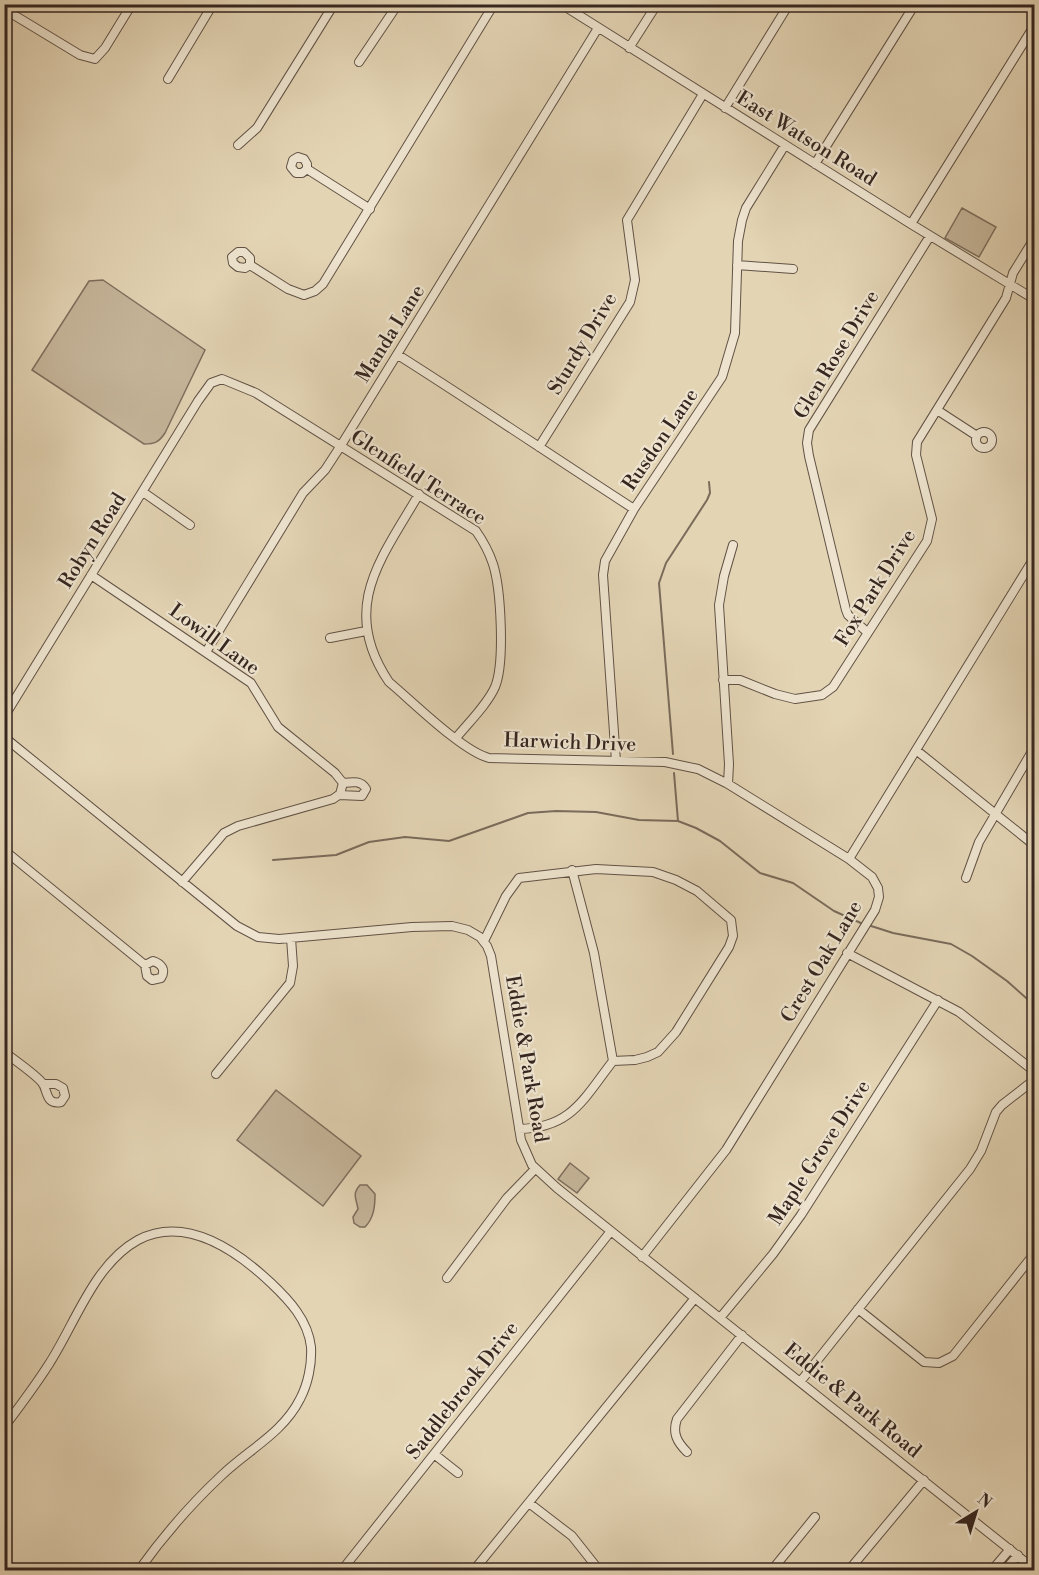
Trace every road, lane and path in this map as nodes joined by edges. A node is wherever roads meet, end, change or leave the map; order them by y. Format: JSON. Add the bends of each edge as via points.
{"nodes":[{"id":1,"x":132,"y":4,"type":"edge"},
{"id":2,"x":213,"y":4,"type":"edge"},
{"id":3,"x":334,"y":4,"type":"edge"},
{"id":4,"x":398,"y":4,"type":"edge"},
{"id":5,"x":494,"y":4,"type":"edge"},
{"id":6,"x":561,"y":4,"type":"edge"},
{"id":7,"x":657,"y":4,"type":"edge"},
{"id":8,"x":789,"y":4,"type":"edge"},
{"id":9,"x":915,"y":4,"type":"edge"},
{"id":10,"x":4,"y":9,"type":"edge"},
{"id":11,"x":1035,"y":26,"type":"edge"},
{"id":12,"x":598,"y":28,"type":"junction"},
{"id":13,"x":629,"y":48,"type":"junction"},
{"id":14,"x":359,"y":62,"type":"dead end"},
{"id":15,"x":168,"y":80,"type":"dead end"},
{"id":16,"x":703,"y":94,"type":"junction"},
{"id":17,"x":725,"y":108,"type":"junction"},
{"id":18,"x":238,"y":145,"type":"dead end"},
{"id":19,"x":785,"y":146,"type":"junction"},
{"id":20,"x":815,"y":164,"type":"junction"},
{"id":21,"x":307,"y":169,"type":"dead end"},
{"id":22,"x":370,"y":209,"type":"junction"},
{"id":23,"x":911,"y":224,"type":"junction"},
{"id":24,"x":930,"y":236,"type":"junction"},
{"id":25,"x":1035,"y":239,"type":"edge"},
{"id":26,"x":250,"y":265,"type":"dead end"},
{"id":27,"x":738,"y":265,"type":"junction"},
{"id":28,"x":793,"y":269,"type":"dead end"},
{"id":29,"x":1010,"y":285,"type":"junction"},
{"id":30,"x":1035,"y":299,"type":"edge"},
{"id":31,"x":398,"y":355,"type":"junction"},
{"id":32,"x":211,"y":383,"type":"joint"},
{"id":33,"x":937,"y":410,"type":"junction"},
{"id":34,"x":977,"y":436,"type":"dead end"},
{"id":35,"x":340,"y":447,"type":"junction"},
{"id":36,"x":538,"y":447,"type":"junction"},
{"id":37,"x":143,"y":492,"type":"junction"},
{"id":38,"x":419,"y":494,"type":"junction"},
{"id":39,"x":634,"y":509,"type":"junction"},
{"id":40,"x":190,"y":525,"type":"dead end"},
{"id":41,"x":733,"y":545,"type":"dead end"},
{"id":42,"x":1035,"y":558,"type":"edge"},
{"id":43,"x":91,"y":575,"type":"junction"},
{"id":44,"x":366,"y":631,"type":"junction"},
{"id":45,"x":867,"y":632,"type":"junction"},
{"id":46,"x":330,"y":638,"type":"dead end"},
{"id":47,"x":206,"y":652,"type":"junction"},
{"id":48,"x":723,"y":680,"type":"junction"},
{"id":49,"x":4,"y":717,"type":"edge"},
{"id":50,"x":4,"y":737,"type":"edge"},
{"id":51,"x":456,"y":738,"type":"junction"},
{"id":52,"x":1035,"y":748,"type":"edge"},
{"id":53,"x":916,"y":750,"type":"junction"},
{"id":54,"x":616,"y":761,"type":"junction"},
{"id":55,"x":343,"y":783,"type":"junction"},
{"id":56,"x":728,"y":784,"type":"junction"},
{"id":57,"x":339,"y":795,"type":"junction"},
{"id":58,"x":995,"y":812,"type":"junction"},
{"id":59,"x":1035,"y":845,"type":"edge"},
{"id":60,"x":4,"y":850,"type":"edge"},
{"id":61,"x":849,"y":859,"type":"junction"},
{"id":62,"x":572,"y":870,"type":"junction"},
{"id":63,"x":966,"y":878,"type":"dead end"},
{"id":64,"x":182,"y":882,"type":"junction"},
{"id":65,"x":291,"y":938,"type":"junction"},
{"id":66,"x":484,"y":941,"type":"junction"},
{"id":67,"x":847,"y":952,"type":"junction"},
{"id":68,"x":145,"y":965,"type":"dead end"},
{"id":69,"x":938,"y":1000,"type":"junction"},
{"id":70,"x":4,"y":1052,"type":"edge"},
{"id":71,"x":613,"y":1060,"type":"junction"},
{"id":72,"x":1035,"y":1071,"type":"edge"},
{"id":73,"x":216,"y":1074,"type":"dead end"},
{"id":74,"x":1035,"y":1080,"type":"edge"},
{"id":75,"x":43,"y":1084,"type":"dead end"},
{"id":76,"x":519,"y":1129,"type":"junction"},
{"id":77,"x":535,"y":1169,"type":"junction"},
{"id":78,"x":611,"y":1231,"type":"junction"},
{"id":79,"x":1035,"y":1254,"type":"edge"},
{"id":80,"x":642,"y":1257,"type":"junction"},
{"id":81,"x":447,"y":1278,"type":"dead end"},
{"id":82,"x":695,"y":1298,"type":"junction"},
{"id":83,"x":858,"y":1309,"type":"junction"},
{"id":84,"x":720,"y":1318,"type":"junction"},
{"id":85,"x":742,"y":1335,"type":"junction"},
{"id":86,"x":800,"y":1382,"type":"junction"},
{"id":87,"x":4,"y":1427,"type":"edge"},
{"id":88,"x":687,"y":1452,"type":"dead end"},
{"id":89,"x":434,"y":1454,"type":"junction"},
{"id":90,"x":458,"y":1473,"type":"dead end"},
{"id":91,"x":924,"y":1480,"type":"junction"},
{"id":92,"x":530,"y":1503,"type":"junction"},
{"id":93,"x":815,"y":1518,"type":"dead end"},
{"id":94,"x":1010,"y":1549,"type":"junction"},
{"id":95,"x":1018,"y":1555,"type":"junction"},
{"id":96,"x":1035,"y":1569,"type":"edge"},
{"id":97,"x":139,"y":1570,"type":"edge"},
{"id":98,"x":342,"y":1570,"type":"edge"},
{"id":99,"x":474,"y":1570,"type":"edge"},
{"id":100,"x":599,"y":1570,"type":"edge"},
{"id":101,"x":772,"y":1570,"type":"edge"},
{"id":102,"x":849,"y":1570,"type":"edge"},
{"id":103,"x":992,"y":1570,"type":"edge"},
{"id":104,"x":1005,"y":1570,"type":"edge"}],
"edges":[{"from":1,"to":10,"type":"street","via":[[95,59],[80,55]]},
{"from":2,"to":15,"type":"street"},
{"from":3,"to":18,"type":"street","via":[[257,128]]},
{"from":4,"to":14,"type":"street"},
{"from":5,"to":22,"type":"street"},
{"from":6,"to":12,"type":"street","name":"East Watson Road"},
{"from":7,"to":13,"type":"street"},
{"from":8,"to":17,"type":"street"},
{"from":9,"to":20,"type":"street"},
{"from":11,"to":23,"type":"street"},
{"from":12,"to":13,"type":"street","name":"East Watson Road"},
{"from":12,"to":31,"type":"street","name":"Manda Lane"},
{"from":13,"to":16,"type":"street","name":"East Watson Road"},
{"from":16,"to":17,"type":"street","name":"East Watson Road"},
{"from":16,"to":36,"type":"street","name":"Sturdy Drive","via":[[627,220],[635,280],[630,302]]},
{"from":17,"to":19,"type":"street","name":"East Watson Road"},
{"from":19,"to":20,"type":"street","name":"East Watson Road"},
{"from":19,"to":27,"type":"street","name":"Rusdon Lane","via":[[746,208]]},
{"from":20,"to":23,"type":"street","name":"East Watson Road"},
{"from":21,"to":22,"type":"street"},
{"from":22,"to":26,"type":"street","via":[[315,291],[304,295],[288,289]]},
{"from":23,"to":24,"type":"street","name":"East Watson Road"},
{"from":24,"to":29,"type":"street","name":"East Watson Road"},
{"from":24,"to":45,"type":"street","name":"Glen Rose Drive","via":[[809,430],[809,456],[846,610]]},
{"from":25,"to":29,"type":"street","name":"Fox Park Drive","via":[[1013,273]]},
{"from":27,"to":28,"type":"street"},
{"from":27,"to":39,"type":"street","name":"Rusdon Lane","via":[[735,333],[722,376]]},
{"from":29,"to":30,"type":"street","name":"East Watson Road"},
{"from":29,"to":33,"type":"street","name":"Fox Park Drive","via":[[1006,298]]},
{"from":31,"to":35,"type":"street","name":"Manda Lane"},
{"from":31,"to":36,"type":"street"},
{"from":32,"to":35,"type":"street","name":"Glenfield Terrace","via":[[222,379],[256,393]]},
{"from":32,"to":37,"type":"street","name":"Robyn Road"},
{"from":33,"to":34,"type":"street"},
{"from":33,"to":45,"type":"street","name":"Fox Park Drive","via":[[916,448],[931,530]]},
{"from":35,"to":38,"type":"street","name":"Glenfield Terrace"},
{"from":35,"to":47,"type":"street","name":"Manda Lane","via":[[303,493]]},
{"from":36,"to":39,"type":"street"},
{"from":37,"to":40,"type":"street"},
{"from":37,"to":43,"type":"street","name":"Robyn Road"},
{"from":38,"to":44,"type":"street","name":"Harwich Drive","via":[[372,578]]},
{"from":38,"to":51,"type":"street","name":"Glenfield Terrace","via":[[476,531],[489,553],[496,579],[500,670],[491,693]]},
{"from":39,"to":54,"type":"street","name":"Rusdon Lane","via":[[604,561],[603,574]]},
{"from":41,"to":48,"type":"street","via":[[719,605]]},
{"from":42,"to":53,"type":"street"},
{"from":43,"to":47,"type":"street","name":"Lowill Lane"},
{"from":43,"to":49,"type":"street","name":"Robyn Road"},
{"from":44,"to":46,"type":"street"},
{"from":44,"to":51,"type":"street","name":"Harwich Drive","via":[[389,682]]},
{"from":45,"to":48,"type":"street","name":"Fox Park Drive","via":[[841,676],[822,695],[795,699],[740,680]]},
{"from":47,"to":55,"type":"street","name":"Lowill Lane","via":[[251,683],[278,727]]},
{"from":48,"to":56,"type":"street"},
{"from":50,"to":64,"type":"street"},
{"from":51,"to":54,"type":"street","name":"Harwich Drive","via":[[489,758]]},
{"from":52,"to":58,"type":"street"},
{"from":53,"to":58,"type":"street"},
{"from":53,"to":61,"type":"street"},
{"from":54,"to":56,"type":"street","name":"Harwich Drive","via":[[665,762],[698,769]]},
{"from":55,"to":57,"type":"street"},
{"from":55,"to":57,"type":"street","name":"Lowill Lane","via":[[356,782],[366,789],[362,796]]},
{"from":56,"to":61,"type":"street","name":"Harwich Drive"},
{"from":57,"to":64,"type":"street","via":[[224,833]]},
{"from":58,"to":59,"type":"street"},
{"from":58,"to":63,"type":"street"},
{"from":60,"to":68,"type":"street"},
{"from":61,"to":67,"type":"street","name":"Crest Oak Lane","via":[[872,877],[879,897],[875,910]]},
{"from":62,"to":66,"type":"street","via":[[519,878]]},
{"from":62,"to":71,"type":"street","via":[[594,953]]},
{"from":62,"to":71,"type":"street","via":[[653,872],[705,897],[731,920],[733,936],[729,947],[676,1032],[658,1052],[647,1057]]},
{"from":64,"to":65,"type":"street","via":[[243,931],[258,937]]},
{"from":65,"to":66,"type":"street","via":[[446,926],[468,930]]},
{"from":65,"to":73,"type":"street","via":[[290,982]]},
{"from":66,"to":76,"type":"street","name":"Eddie & Park Road","via":[[493,967]]},
{"from":67,"to":69,"type":"street"},
{"from":67,"to":80,"type":"street","name":"Crest Oak Lane","via":[[726,1150]]},
{"from":69,"to":72,"type":"street","via":[[978,1025]]},
{"from":69,"to":84,"type":"street","name":"Maple Grove Drive","via":[[801,1215]]},
{"from":70,"to":75,"type":"street"},
{"from":71,"to":76,"type":"street","via":[[580,1104],[562,1120]]},
{"from":74,"to":83,"type":"street","via":[[996,1112],[970,1169]]},
{"from":76,"to":77,"type":"street","name":"Eddie & Park Road","via":[[525,1153]]},
{"from":77,"to":78,"type":"street","name":"Eddie & Park Road"},
{"from":77,"to":81,"type":"street","via":[[507,1198]]},
{"from":78,"to":80,"type":"street","name":"Eddie & Park Road"},
{"from":78,"to":89,"type":"street","name":"Saddlebrook Drive"},
{"from":79,"to":83,"type":"street","via":[[953,1356],[939,1363],[924,1362]]},
{"from":80,"to":82,"type":"street","name":"Eddie & Park Road"},
{"from":82,"to":84,"type":"street","name":"Eddie & Park Road"},
{"from":82,"to":92,"type":"street"},
{"from":83,"to":86,"type":"street"},
{"from":84,"to":85,"type":"street","name":"Eddie & Park Road"},
{"from":85,"to":86,"type":"street","name":"Eddie & Park Road"},
{"from":85,"to":88,"type":"street","via":[[677,1419],[678,1443]]},
{"from":86,"to":91,"type":"street","name":"Eddie & Park Road"},
{"from":87,"to":97,"type":"street","via":[[49,1364],[105,1268],[140,1239],[158,1233],[180,1233],[225,1246],[251,1264],[292,1303],[311,1346],[309,1374],[300,1400],[286,1420],[182,1514]]},
{"from":89,"to":90,"type":"street"},
{"from":89,"to":98,"type":"street","name":"Saddlebrook Drive"},
{"from":91,"to":94,"type":"street","name":"Eddie & Park Road"},
{"from":91,"to":102,"type":"street"},
{"from":92,"to":99,"type":"street"},
{"from":92,"to":100,"type":"street","via":[[572,1536]]},
{"from":93,"to":101,"type":"street"},
{"from":94,"to":95,"type":"street","name":"Eddie & Park Road"},
{"from":94,"to":103,"type":"street"},
{"from":95,"to":96,"type":"street","name":"Eddie & Park Road"},
{"from":95,"to":104,"type":"street"}]}
